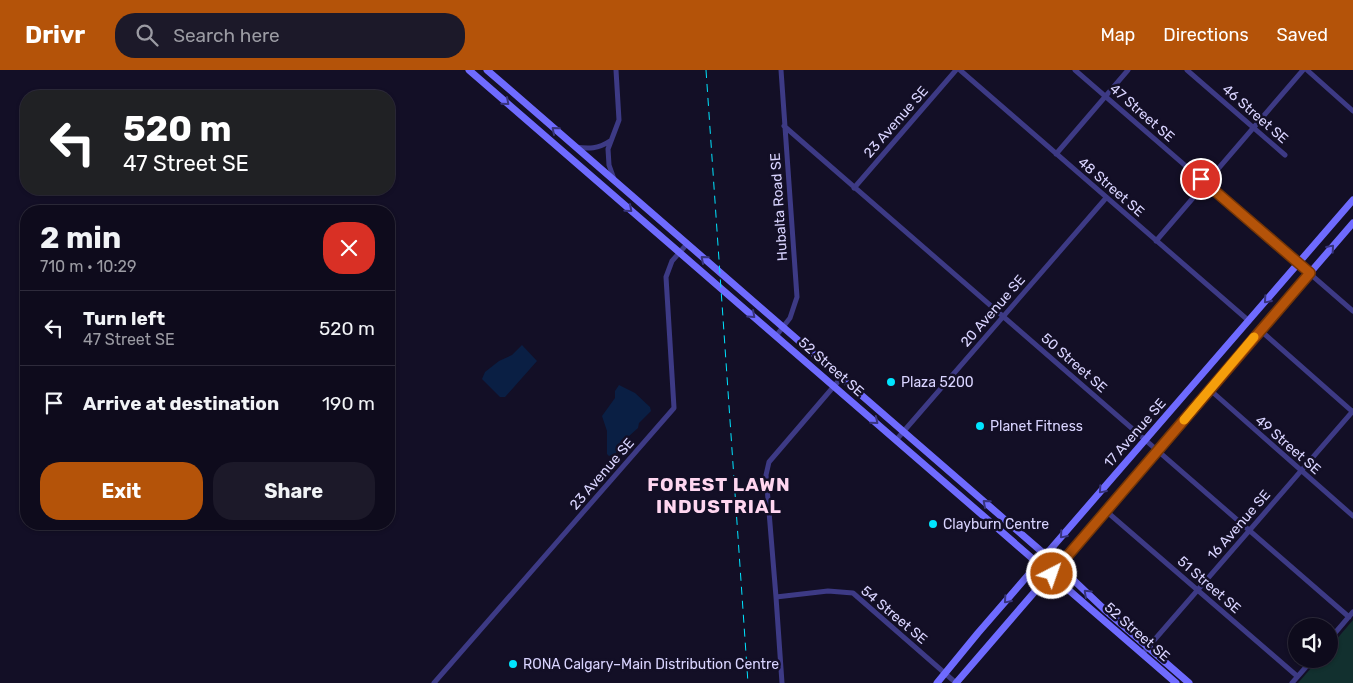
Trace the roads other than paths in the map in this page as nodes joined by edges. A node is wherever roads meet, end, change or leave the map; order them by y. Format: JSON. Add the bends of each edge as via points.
{"nodes":[{"id":1,"x":470,"y":70,"type":"edge"},
{"id":2,"x":487,"y":70,"type":"edge"},
{"id":3,"x":616,"y":70,"type":"edge"},
{"id":4,"x":781,"y":70,"type":"edge"},
{"id":5,"x":956,"y":70,"type":"edge"},
{"id":6,"x":960,"y":70,"type":"edge"},
{"id":7,"x":1075,"y":70,"type":"edge"},
{"id":8,"x":1128,"y":70,"type":"edge"},
{"id":9,"x":1187,"y":70,"type":"edge"},
{"id":10,"x":1305,"y":70,"type":"edge"},
{"id":11,"x":1106,"y":96,"type":"junction"},
{"id":12,"x":1353,"y":111,"type":"edge"},
{"id":13,"x":784,"y":126,"type":"junction"},
{"id":14,"x":1254,"y":127,"type":"junction"},
{"id":15,"x":610,"y":140,"type":"junction"},
{"id":16,"x":575,"y":147,"type":"junction"},
{"id":17,"x":1056,"y":154,"type":"junction"},
{"id":18,"x":1285,"y":155,"type":"dead end"},
{"id":19,"x":616,"y":182,"type":"junction"},
{"id":20,"x":1206,"y":183,"type":"junction"},
{"id":21,"x":854,"y":188,"type":"junction"},
{"id":22,"x":1106,"y":198,"type":"junction"},
{"id":23,"x":1353,"y":200,"type":"edge"},
{"id":24,"x":1353,"y":223,"type":"edge"},
{"id":25,"x":1156,"y":241,"type":"junction"},
{"id":26,"x":687,"y":244,"type":"junction"},
{"id":27,"x":680,"y":252,"type":"junction"},
{"id":28,"x":1298,"y":263,"type":"junction"},
{"id":29,"x":1310,"y":273,"type":"junction"},
{"id":30,"x":1353,"y":311,"type":"edge"},
{"id":31,"x":1004,"y":316,"type":"junction"},
{"id":32,"x":1249,"y":321,"type":"junction"},
{"id":33,"x":783,"y":328,"type":"junction"},
{"id":34,"x":1260,"y":330,"type":"junction"},
{"id":35,"x":776,"y":336,"type":"junction"},
{"id":36,"x":841,"y":378,"type":"junction"},
{"id":37,"x":834,"y":387,"type":"junction"},
{"id":38,"x":1208,"y":390,"type":"junction"},
{"id":39,"x":1353,"y":412,"type":"edge"},
{"id":40,"x":903,"y":432,"type":"junction"},
{"id":41,"x":897,"y":439,"type":"junction"},
{"id":42,"x":1146,"y":440,"type":"junction"},
{"id":43,"x":1158,"y":450,"type":"junction"},
{"id":44,"x":1301,"y":471,"type":"junction"},
{"id":45,"x":1106,"y":511,"type":"junction"},
{"id":46,"x":1353,"y":516,"type":"edge"},
{"id":47,"x":1249,"y":530,"type":"junction"},
{"id":48,"x":1046,"y":555,"type":"junction"},
{"id":49,"x":1039,"y":563,"type":"junction"},
{"id":50,"x":1058,"y":566,"type":"junction"},
{"id":51,"x":1052,"y":574,"type":"junction"},
{"id":52,"x":1198,"y":590,"type":"junction"},
{"id":53,"x":776,"y":597,"type":"junction"},
{"id":54,"x":1353,"y":612,"type":"edge"},
{"id":55,"x":1349,"y":617,"type":"junction"},
{"id":56,"x":1338,"y":630,"type":"edge"},
{"id":57,"x":1148,"y":647,"type":"junction"},
{"id":58,"x":1143,"y":654,"type":"junction"},
{"id":59,"x":1304,"y":668,"type":"edge"},
{"id":60,"x":945,"y":674,"type":"junction"},
{"id":61,"x":1297,"y":676,"type":"junction"},
{"id":62,"x":434,"y":683,"type":"edge"},
{"id":63,"x":782,"y":683,"type":"edge"},
{"id":64,"x":937,"y":683,"type":"edge"},
{"id":65,"x":956,"y":683,"type":"edge"},
{"id":66,"x":1176,"y":683,"type":"edge"},
{"id":67,"x":1189,"y":683,"type":"edge"},
{"id":68,"x":1292,"y":683,"type":"edge"}],
"edges":[{"from":1,"to":27,"type":"main road","name":"52 Street SE","one_way":true},
{"from":16,"to":2,"type":"main road","name":"52 Street SE","one_way":true},
{"from":3,"to":15,"type":"street","via":[[619,120]]},
{"from":4,"to":13,"type":"street","name":"Hubalta Road SE"},
{"from":5,"to":21,"type":"street","name":"23 Avenue SE"},
{"from":6,"to":17,"type":"street","name":"48 Street SE"},
{"from":7,"to":11,"type":"street","name":"47 Street SE"},
{"from":8,"to":11,"type":"street"},
{"from":9,"to":14,"type":"street","name":"46 Street SE"},
{"from":10,"to":12,"type":"street"},
{"from":10,"to":14,"type":"street"},
{"from":11,"to":17,"type":"street"},
{"from":11,"to":20,"type":"street","name":"47 Street SE"},
{"from":13,"to":21,"type":"street","name":"50 Street SE"},
{"from":13,"to":33,"type":"street","name":"Hubalta Road SE","via":[[797,297]]},
{"from":14,"to":18,"type":"street","name":"46 Street SE"},
{"from":14,"to":20,"type":"street"},
{"from":15,"to":16,"type":"street","via":[[599,148]]},
{"from":15,"to":19,"type":"street","via":[[609,165]]},
{"from":16,"to":19,"type":"main road","name":"52 Street SE"},
{"from":17,"to":22,"type":"street","name":"48 Street SE"},
{"from":19,"to":26,"type":"main road","name":"52 Street SE"},
{"from":20,"to":25,"type":"street"},
{"from":20,"to":28,"type":"street","name":"47 Street SE"},
{"from":21,"to":31,"type":"street","name":"50 Street SE"},
{"from":22,"to":25,"type":"street","name":"48 Street SE"},
{"from":22,"to":31,"type":"street","name":"20 Avenue SE"},
{"from":23,"to":28,"type":"main road","name":"17 Avenue SE"},
{"from":29,"to":24,"type":"main road","name":"17 Avenue SE","one_way":true},
{"from":25,"to":32,"type":"street","name":"48 Street SE"},
{"from":26,"to":27,"type":"street","name":"23 Avenue SE"},
{"from":33,"to":26,"type":"main road","name":"52 Street SE","one_way":true},
{"from":27,"to":35,"type":"main road","name":"52 Street SE","one_way":true},
{"from":27,"to":62,"type":"street","name":"23 Avenue SE","via":[[672,261],[666,277],[674,408]]},
{"from":28,"to":29,"type":"street","name":"47 Street SE"},
{"from":28,"to":32,"type":"main road","name":"17 Avenue SE","one_way":true},
{"from":29,"to":30,"type":"street","name":"47 Street SE"},
{"from":29,"to":34,"type":"main road","name":"17 Avenue SE"},
{"from":31,"to":40,"type":"street","name":"20 Avenue SE"},
{"from":31,"to":42,"type":"street","name":"50 Street SE"},
{"from":32,"to":42,"type":"main road","name":"17 Avenue SE"},
{"from":33,"to":35,"type":"street","name":"Hubalta Road SE"},
{"from":33,"to":36,"type":"main road","name":"52 Street SE"},
{"from":34,"to":38,"type":"main road","name":"17 Avenue SE"},
{"from":34,"to":39,"type":"street"},
{"from":35,"to":37,"type":"main road","name":"52 Street SE"},
{"from":36,"to":37,"type":"street"},
{"from":36,"to":40,"type":"main road","name":"52 Street SE"},
{"from":37,"to":41,"type":"main road","name":"52 Street SE","one_way":true},
{"from":37,"to":53,"type":"street","via":[[769,462],[766,475]]},
{"from":38,"to":43,"type":"main road","name":"17 Avenue SE"},
{"from":38,"to":44,"type":"street","name":"49 Street SE"},
{"from":39,"to":44,"type":"street","name":"16 Avenue SE"},
{"from":40,"to":41,"type":"street","name":"20 Avenue SE"},
{"from":48,"to":40,"type":"main road","name":"52 Street SE","one_way":true},
{"from":41,"to":49,"type":"main road","name":"52 Street SE"},
{"from":42,"to":43,"type":"street","name":"50 Street SE"},
{"from":42,"to":48,"type":"main road","name":"17 Avenue SE","one_way":true},
{"from":43,"to":45,"type":"main road","name":"17 Avenue SE"},
{"from":43,"to":47,"type":"street","name":"50 Street SE"},
{"from":44,"to":46,"type":"street","name":"49 Street SE"},
{"from":44,"to":47,"type":"street","name":"16 Avenue SE"},
{"from":45,"to":50,"type":"main road","name":"17 Avenue SE"},
{"from":45,"to":52,"type":"street","name":"51 Street SE"},
{"from":47,"to":52,"type":"street","name":"16 Avenue SE"},
{"from":47,"to":55,"type":"street","name":"50 Street SE"},
{"from":48,"to":49,"type":"main road","name":"17 Avenue SE"},
{"from":48,"to":50,"type":"main road","name":"52 Street SE"},
{"from":49,"to":51,"type":"main road","name":"52 Street SE"},
{"from":49,"to":60,"type":"main road","name":"17 Avenue SE","one_way":true},
{"from":50,"to":51,"type":"main road","name":"17 Avenue SE"},
{"from":57,"to":50,"type":"main road","name":"52 Street SE","one_way":true},
{"from":51,"to":58,"type":"main road","name":"52 Street SE"},
{"from":51,"to":65,"type":"main road","name":"17 Avenue SE"},
{"from":52,"to":57,"type":"street","name":"16 Avenue SE"},
{"from":52,"to":61,"type":"street","name":"51 Street SE"},
{"from":53,"to":60,"type":"street","name":"54 Street SE","via":[[828,591],[853,593]]},
{"from":53,"to":63,"type":"street"},
{"from":54,"to":55,"type":"street"},
{"from":55,"to":56,"type":"street"},
{"from":57,"to":58,"type":"street","name":"16 Avenue SE"},
{"from":57,"to":67,"type":"main road","name":"52 Street SE"},
{"from":58,"to":66,"type":"main road","name":"52 Street SE"},
{"from":59,"to":61,"type":"street"},
{"from":60,"to":64,"type":"main road","name":"17 Avenue SE"},
{"from":60,"to":65,"type":"street","name":"54 Street SE"},
{"from":61,"to":68,"type":"street"}]}
